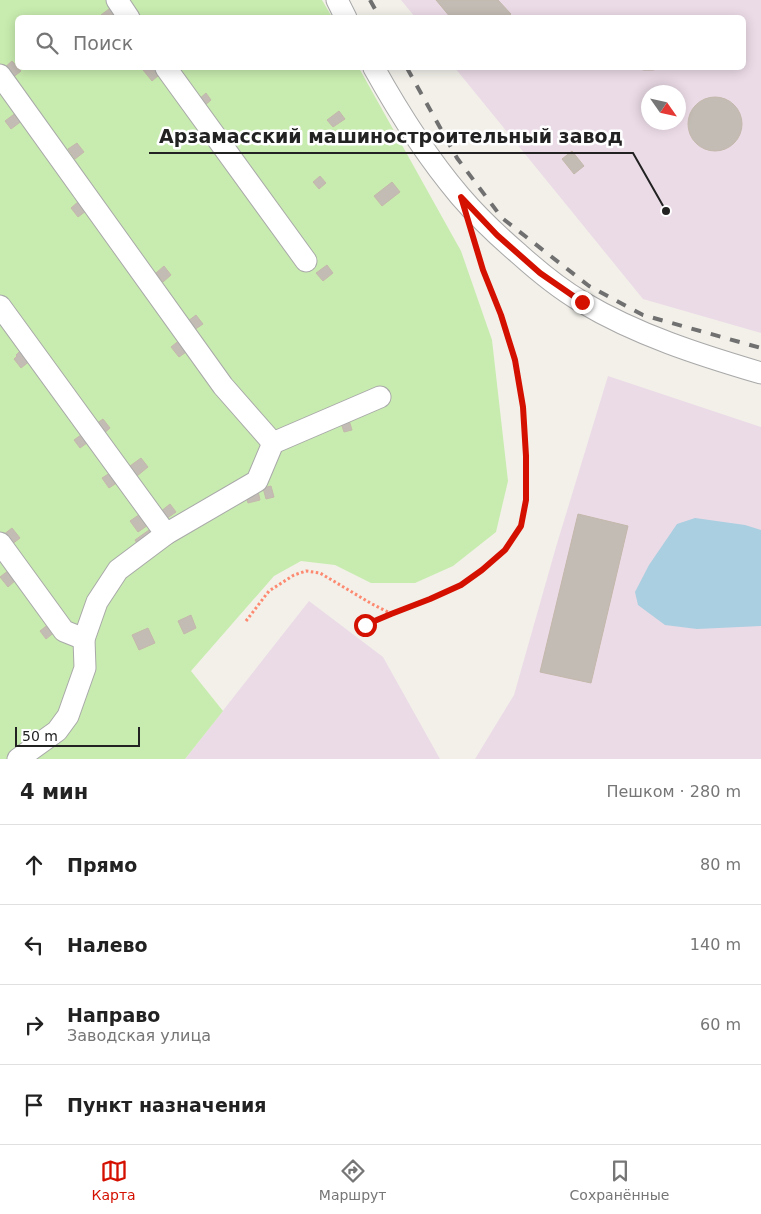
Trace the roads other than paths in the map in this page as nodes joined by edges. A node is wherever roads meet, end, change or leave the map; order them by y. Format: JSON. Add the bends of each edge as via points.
{"nodes":[{"id":1,"x":117,"y":0,"type":"edge"},
{"id":2,"x":337,"y":0,"type":"edge"},
{"id":3,"x":127,"y":15,"type":"edge"},
{"id":4,"x":344,"y":15,"type":"edge"},
{"id":5,"x":167,"y":70,"type":"edge"},
{"id":6,"x":375,"y":70,"type":"edge"},
{"id":7,"x":0,"y":75,"type":"edge"},
{"id":8,"x":306,"y":261,"type":"dead end"},
{"id":9,"x":0,"y":306,"type":"edge"},
{"id":10,"x":761,"y":373,"type":"edge"},
{"id":11,"x":380,"y":397,"type":"dead end"},
{"id":12,"x":273,"y":443,"type":"junction"},
{"id":13,"x":166,"y":534,"type":"junction"},
{"id":14,"x":0,"y":543,"type":"edge"},
{"id":15,"x":84,"y":639,"type":"junction"},
{"id":16,"x":18,"y":759,"type":"edge"}],
"edges":[{"from":1,"to":3,"type":"street"},
{"from":2,"to":4,"type":"street"},
{"from":5,"to":8,"type":"street"},
{"from":6,"to":10,"type":"street","via":[[430,158],[461,197],[540,273],[582,302],[619,322],[719,361]]},
{"from":7,"to":12,"type":"street","via":[[223,386]]},
{"from":9,"to":13,"type":"street"},
{"from":11,"to":12,"type":"street"},
{"from":12,"to":13,"type":"street","via":[[257,481]]},
{"from":13,"to":15,"type":"street","via":[[118,570],[97,602]]},
{"from":14,"to":15,"type":"street","via":[[64,631]]},
{"from":15,"to":16,"type":"street","via":[[85,668],[68,716],[57,731]]}]}
